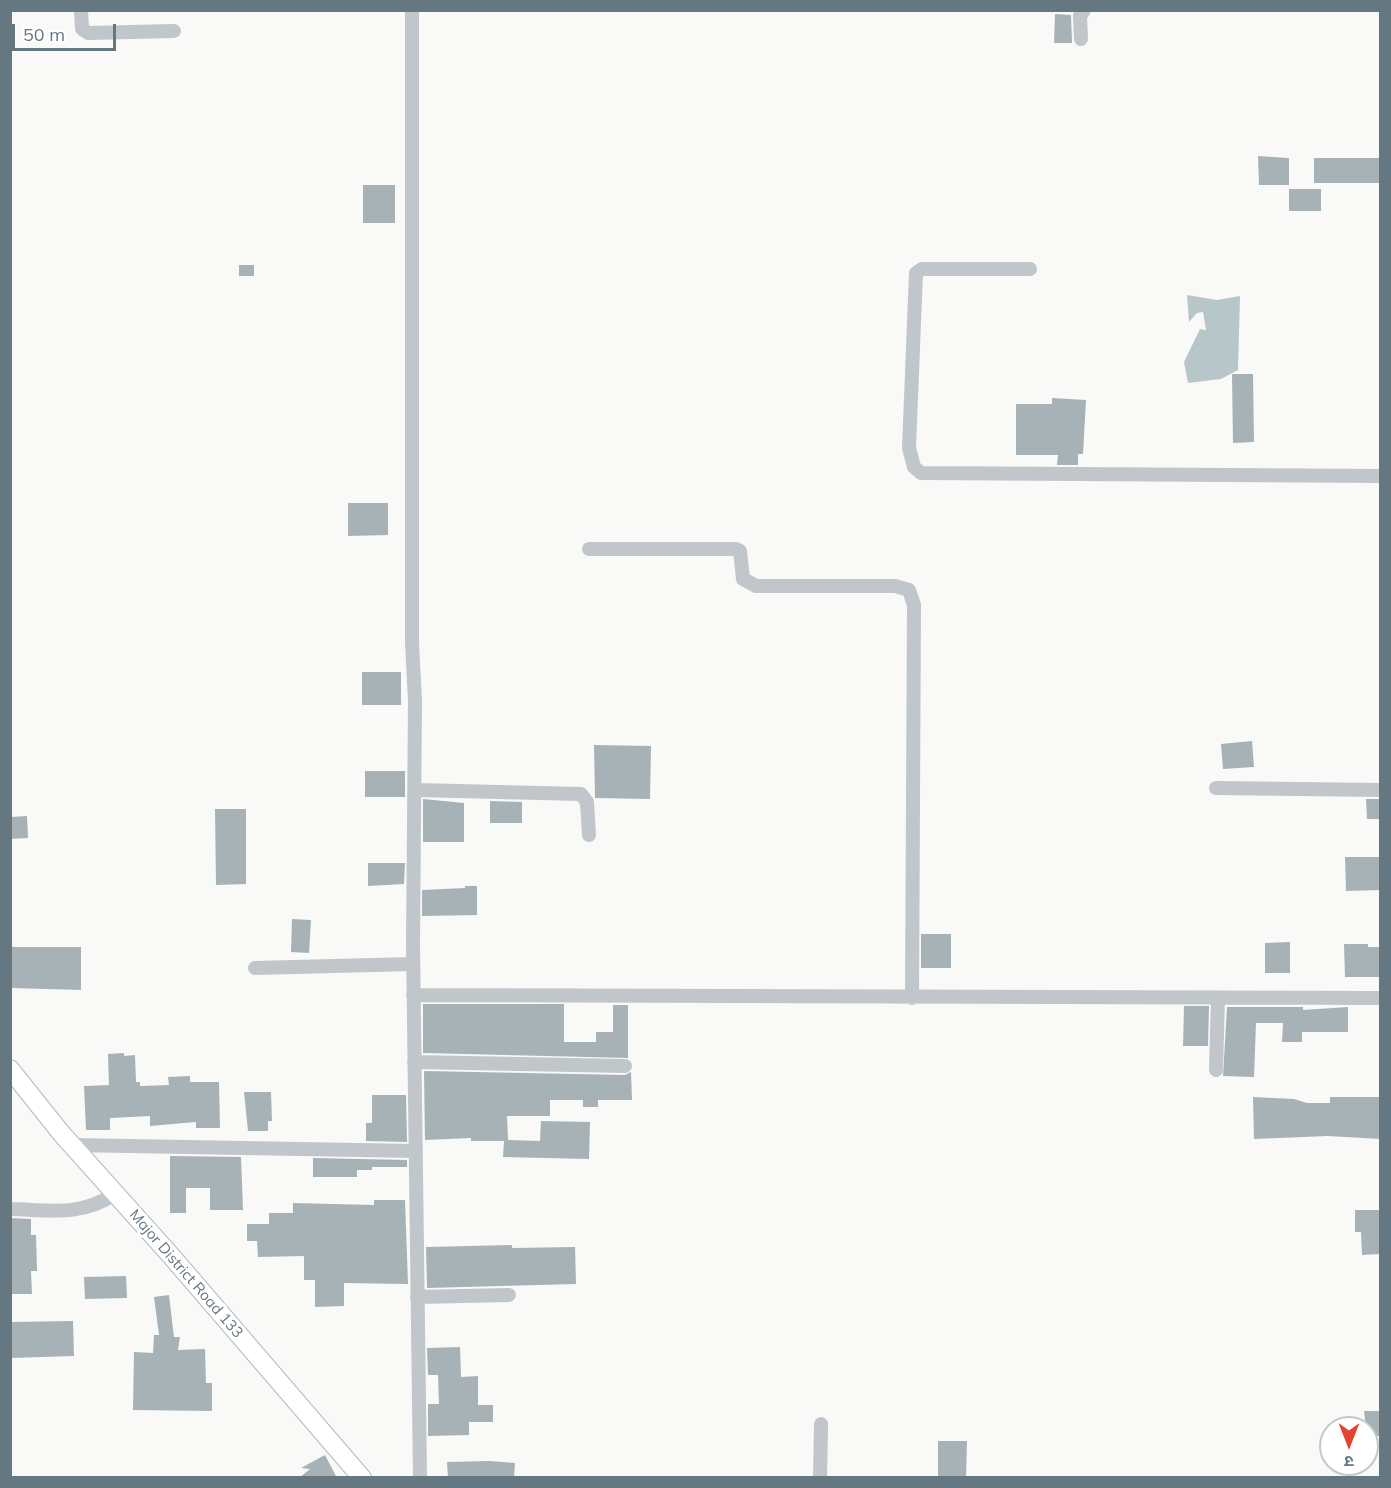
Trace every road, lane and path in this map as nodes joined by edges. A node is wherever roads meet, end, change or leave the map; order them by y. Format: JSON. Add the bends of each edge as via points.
{"nodes":[{"id":1,"x":81,"y":10,"type":"edge"},
{"id":2,"x":412,"y":10,"type":"edge"},
{"id":3,"x":1084,"y":10,"type":"edge"},
{"id":4,"x":174,"y":31,"type":"dead end"},
{"id":5,"x":1081,"y":39,"type":"dead end"},
{"id":6,"x":1030,"y":269,"type":"dead end"},
{"id":7,"x":1380,"y":476,"type":"edge"},
{"id":8,"x":589,"y":549,"type":"dead end"},
{"id":9,"x":1216,"y":788,"type":"dead end"},
{"id":10,"x":415,"y":790,"type":"junction"},
{"id":11,"x":1380,"y":790,"type":"edge"},
{"id":12,"x":589,"y":835,"type":"dead end"},
{"id":13,"x":413,"y":964,"type":"junction"},
{"id":14,"x":255,"y":968,"type":"dead end"},
{"id":15,"x":413,"y":995,"type":"junction"},
{"id":16,"x":912,"y":998,"type":"junction"},
{"id":17,"x":1218,"y":998,"type":"junction"},
{"id":18,"x":1380,"y":998,"type":"edge"},
{"id":19,"x":414,"y":1062,"type":"junction"},
{"id":20,"x":625,"y":1066,"type":"dead end"},
{"id":21,"x":10,"y":1069,"type":"edge"},
{"id":22,"x":1216,"y":1070,"type":"dead end"},
{"id":23,"x":71,"y":1145,"type":"junction"},
{"id":24,"x":415,"y":1151,"type":"junction"},
{"id":25,"x":115,"y":1194,"type":"junction"},
{"id":26,"x":10,"y":1209,"type":"edge"},
{"id":27,"x":509,"y":1295,"type":"dead end"},
{"id":28,"x":417,"y":1296,"type":"junction"},
{"id":29,"x":821,"y":1424,"type":"dead end"},
{"id":30,"x":362,"y":1478,"type":"edge"},
{"id":31,"x":420,"y":1478,"type":"edge"},
{"id":32,"x":820,"y":1478,"type":"edge"}],
"edges":[{"from":1,"to":4,"type":"street","via":[[82,29],[88,33]]},
{"from":2,"to":10,"type":"street"},
{"from":3,"to":5,"type":"street"},
{"from":6,"to":7,"type":"street","via":[[922,269],[916,273],[909,448],[914,466],[921,472]]},
{"from":8,"to":16,"type":"street","via":[[736,549],[740,551],[743,579],[756,586],[896,586],[909,590],[914,605]]},
{"from":9,"to":11,"type":"street"},
{"from":10,"to":12,"type":"street","via":[[580,794],[587,798]]},
{"from":10,"to":13,"type":"street"},
{"from":13,"to":14,"type":"street"},
{"from":13,"to":15,"type":"street"},
{"from":15,"to":16,"type":"street"},
{"from":15,"to":19,"type":"street"},
{"from":16,"to":17,"type":"street"},
{"from":17,"to":18,"type":"street"},
{"from":17,"to":22,"type":"street"},
{"from":19,"to":20,"type":"street"},
{"from":19,"to":24,"type":"street"},
{"from":21,"to":23,"type":"main road","name":"Major District Road 133"},
{"from":23,"to":24,"type":"street"},
{"from":23,"to":25,"type":"main road","name":"Major District Road 133"},
{"from":24,"to":28,"type":"street"},
{"from":25,"to":26,"type":"street","via":[[84,1210]]},
{"from":25,"to":30,"type":"main road","name":"Major District Road 133"},
{"from":27,"to":28,"type":"street"},
{"from":28,"to":31,"type":"street"},
{"from":29,"to":32,"type":"street"}]}
